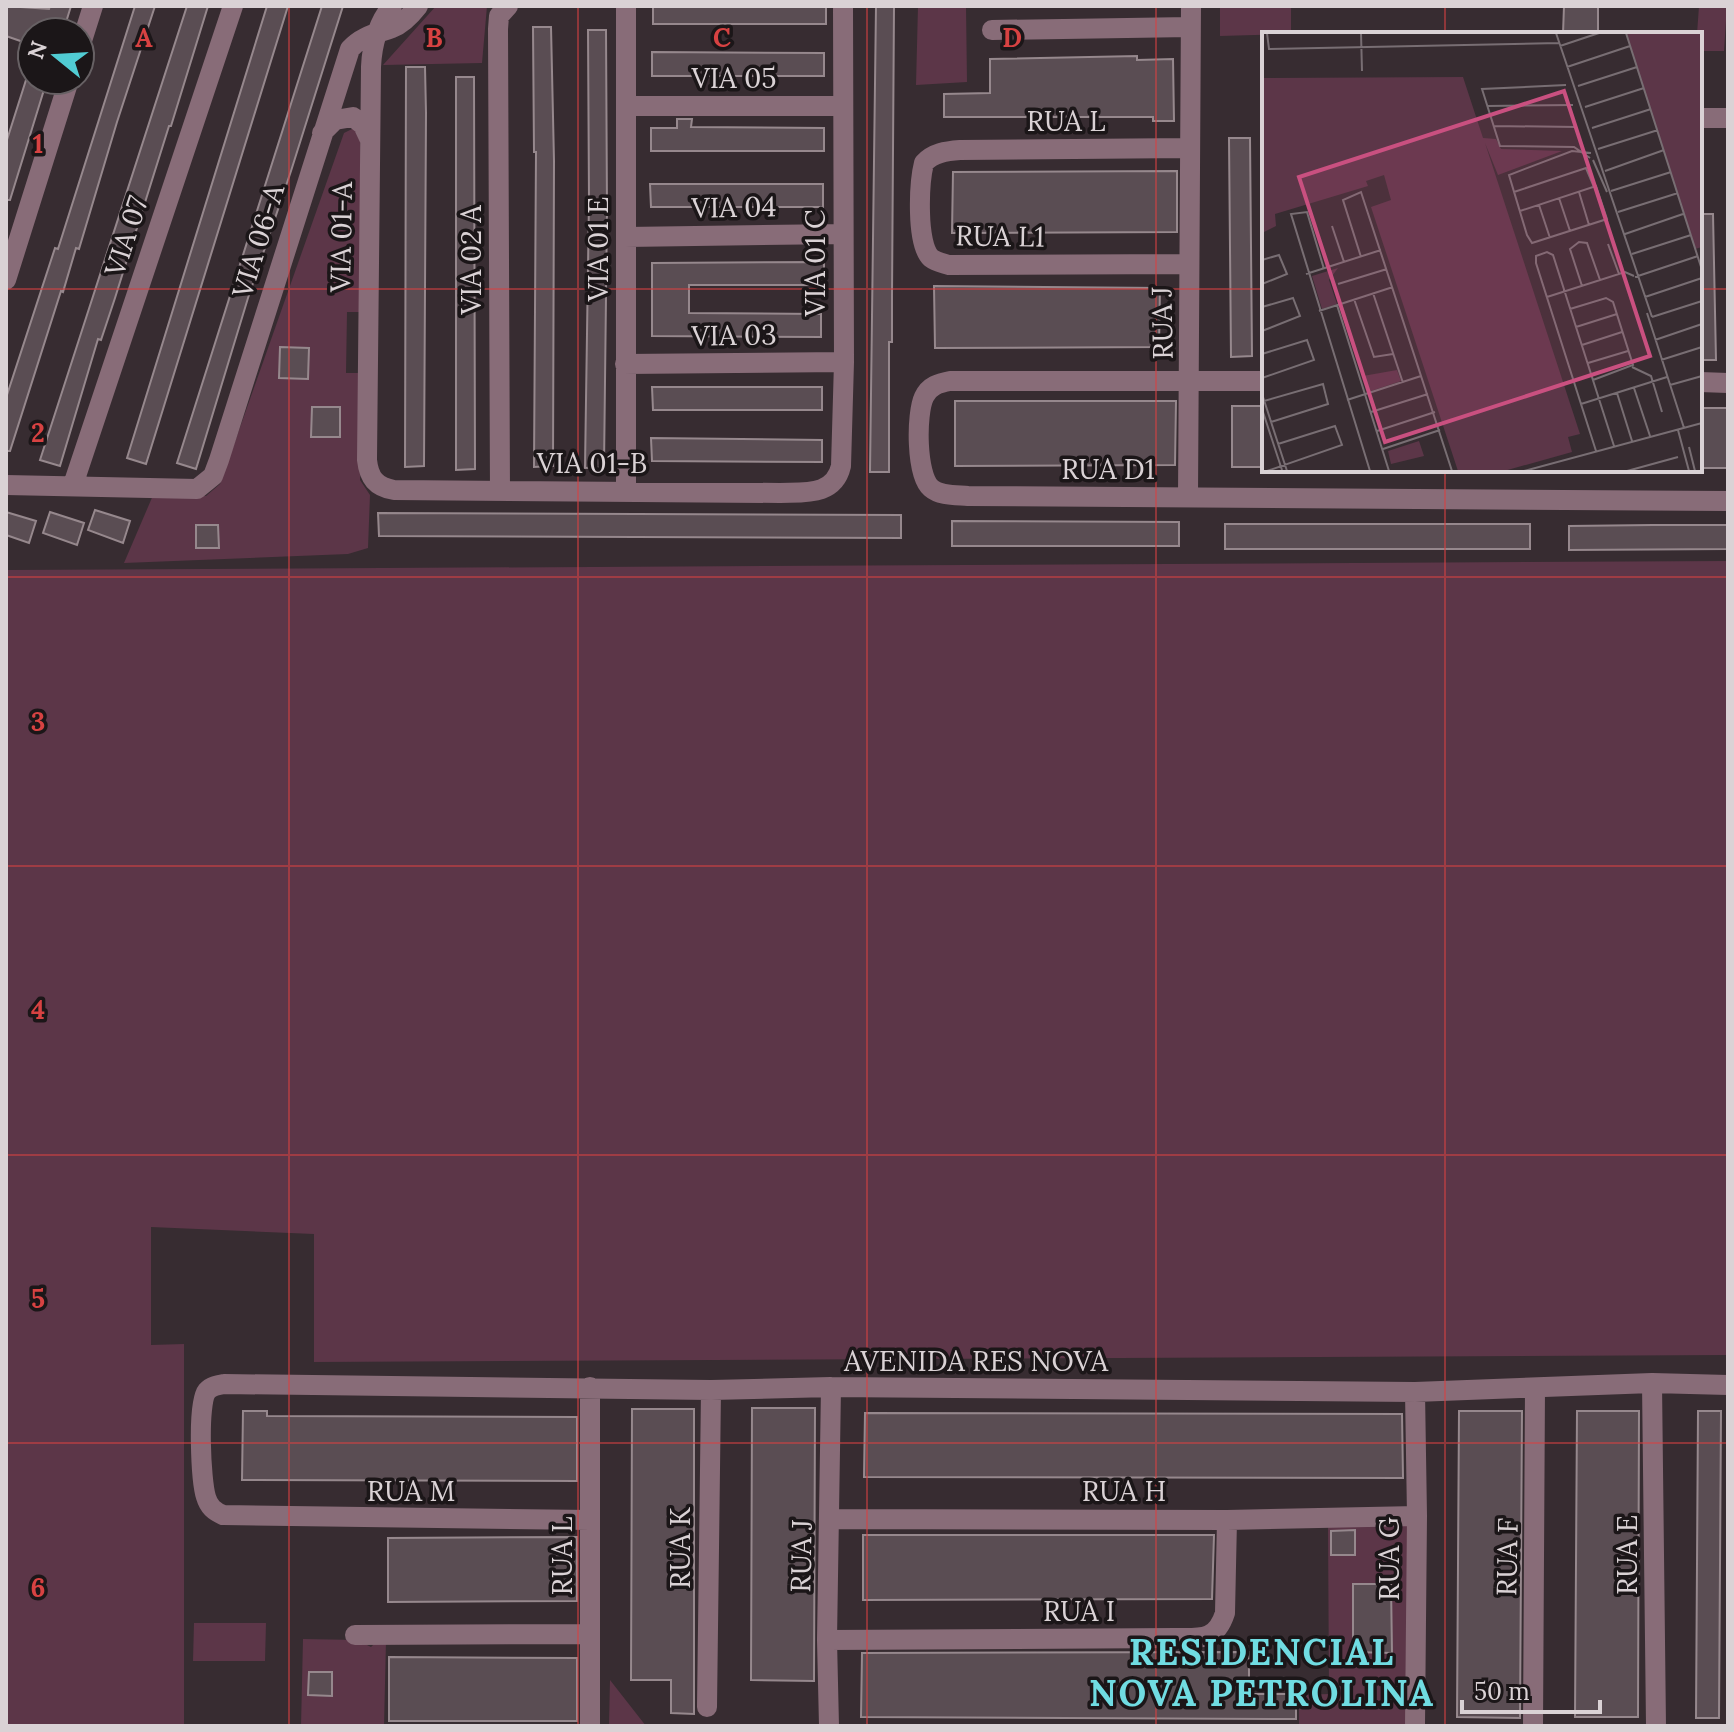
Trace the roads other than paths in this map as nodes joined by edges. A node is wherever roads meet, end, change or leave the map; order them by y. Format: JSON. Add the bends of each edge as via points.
{"nodes":[{"id":1,"x":233,"y":6,"type":"edge"},
{"id":2,"x":418,"y":6,"type":"edge"},
{"id":3,"x":508,"y":6,"type":"edge"},
{"id":4,"x":626,"y":6,"type":"edge"},
{"id":5,"x":843,"y":6,"type":"edge"},
{"id":6,"x":391,"y":7,"type":"edge"},
{"id":7,"x":1190,"y":16,"type":"edge"},
{"id":8,"x":992,"y":30,"type":"dead end"},
{"id":9,"x":377,"y":31,"type":"junction"},
{"id":10,"x":64,"y":96,"type":"edge"},
{"id":11,"x":626,"y":106,"type":"junction"},
{"id":12,"x":842,"y":106,"type":"junction"},
{"id":13,"x":1702,"y":118,"type":"edge"},
{"id":14,"x":1728,"y":118,"type":"edge"},
{"id":15,"x":322,"y":133,"type":"junction"},
{"id":16,"x":370,"y":140,"type":"junction"},
{"id":17,"x":1189,"y":148,"type":"junction"},
{"id":18,"x":944,"y":152,"type":"joint"},
{"id":19,"x":843,"y":234,"type":"junction"},
{"id":20,"x":626,"y":237,"type":"junction"},
{"id":21,"x":1189,"y":264,"type":"junction"},
{"id":22,"x":6,"y":280,"type":"edge"},
{"id":23,"x":844,"y":362,"type":"junction"},
{"id":24,"x":625,"y":364,"type":"junction"},
{"id":25,"x":1191,"y":380,"type":"junction"},
{"id":26,"x":1262,"y":381,"type":"edge"},
{"id":27,"x":1702,"y":382,"type":"edge"},
{"id":28,"x":1728,"y":383,"type":"edge"},
{"id":29,"x":6,"y":485,"type":"edge"},
{"id":30,"x":73,"y":485,"type":"junction"},
{"id":31,"x":383,"y":488,"type":"joint"},
{"id":32,"x":500,"y":491,"type":"junction"},
{"id":33,"x":626,"y":492,"type":"junction"},
{"id":34,"x":801,"y":492,"type":"joint"},
{"id":35,"x":1188,"y":497,"type":"junction"},
{"id":36,"x":1728,"y":501,"type":"edge"},
{"id":37,"x":1652,"y":1383,"type":"junction"},
{"id":38,"x":1728,"y":1385,"type":"edge"},
{"id":39,"x":590,"y":1387,"type":"junction"},
{"id":40,"x":831,"y":1387,"type":"junction"},
{"id":41,"x":1535,"y":1388,"type":"junction"},
{"id":42,"x":711,"y":1390,"type":"junction"},
{"id":43,"x":1415,"y":1392,"type":"junction"},
{"id":44,"x":1417,"y":1516,"type":"junction"},
{"id":45,"x":230,"y":1517,"type":"joint"},
{"id":46,"x":830,"y":1519,"type":"junction"},
{"id":47,"x":590,"y":1520,"type":"junction"},
{"id":48,"x":1227,"y":1520,"type":"junction"},
{"id":49,"x":590,"y":1634,"type":"junction"},
{"id":50,"x":355,"y":1635,"type":"dead end"},
{"id":51,"x":827,"y":1640,"type":"junction"},
{"id":52,"x":707,"y":1707,"type":"dead end"},
{"id":53,"x":590,"y":1726,"type":"edge"},
{"id":54,"x":829,"y":1726,"type":"edge"},
{"id":55,"x":1415,"y":1726,"type":"edge"},
{"id":56,"x":1533,"y":1726,"type":"edge"},
{"id":57,"x":1656,"y":1726,"type":"edge"}],
"edges":[{"from":1,"to":30,"type":"street","name":"VIA 07"},
{"from":2,"to":9,"type":"street","via":[[394,27]]},
{"from":3,"to":32,"type":"street","name":"VIA 02 A","via":[[499,16],[498,29]]},
{"from":4,"to":11,"type":"street","name":"VIA 01 E"},
{"from":5,"to":12,"type":"street","name":"VIA 01 C"},
{"from":6,"to":9,"type":"street","name":"VIA 06-A"},
{"from":7,"to":8,"type":"street"},
{"from":7,"to":17,"type":"street","name":"RUA J"},
{"from":9,"to":15,"type":"street","name":"VIA 06-A","via":[[350,49]]},
{"from":9,"to":16,"type":"street","name":"VIA 01-A"},
{"from":10,"to":22,"type":"street"},
{"from":11,"to":12,"type":"street","name":"VIA 05"},
{"from":11,"to":20,"type":"street","name":"VIA 01 E"},
{"from":12,"to":19,"type":"street","name":"VIA 01 C"},
{"from":13,"to":14,"type":"street"},
{"from":15,"to":16,"type":"street","via":[[335,120],[353,117]]},
{"from":15,"to":30,"type":"street","name":"VIA 06-A","via":[[213,476],[197,489]]},
{"from":16,"to":31,"type":"street","name":"VIA 01-A","via":[[367,460],[373,480]]},
{"from":17,"to":18,"type":"street","name":"RUA L"},
{"from":17,"to":21,"type":"street","name":"RUA J"},
{"from":18,"to":21,"type":"street","name":"RUA L1","via":[[926,160],[922,171],[922,236],[933,260],[964,265]]},
{"from":19,"to":20,"type":"street","name":"VIA 04"},
{"from":19,"to":23,"type":"street","name":"VIA 01 C"},
{"from":20,"to":24,"type":"street","name":"VIA 01 E"},
{"from":21,"to":25,"type":"street","name":"RUA J"},
{"from":23,"to":24,"type":"street","name":"VIA 03"},
{"from":23,"to":34,"type":"street","name":"VIA 01 C","via":[[840,472],[827,488]]},
{"from":24,"to":33,"type":"street","name":"VIA 01 E"},
{"from":25,"to":26,"type":"street","name":"RUA D1"},
{"from":25,"to":35,"type":"street","name":"RUA J"},
{"from":25,"to":35,"type":"street","name":"RUA D1","via":[[950,381],[934,385],[924,396],[919,439],[925,480],[938,493]]},
{"from":27,"to":28,"type":"street"},
{"from":29,"to":30,"type":"street"},
{"from":31,"to":32,"type":"street","name":"VIA 01-B"},
{"from":32,"to":33,"type":"street","name":"VIA 01-B"},
{"from":33,"to":34,"type":"street","name":"VIA 01-B"},
{"from":35,"to":36,"type":"street","name":"RUA D1"},
{"from":37,"to":38,"type":"street","name":"AVENIDA RES NOVA"},
{"from":37,"to":41,"type":"street","name":"AVENIDA RES NOVA"},
{"from":37,"to":57,"type":"street","name":"RUA E"},
{"from":39,"to":42,"type":"street","name":"AVENIDA RES NOVA"},
{"from":39,"to":45,"type":"street","name":"AVENIDA RES NOVA","via":[[224,1384],[208,1390],[203,1402],[203,1479],[212,1509]]},
{"from":39,"to":47,"type":"street","name":"RUA L"},
{"from":40,"to":42,"type":"street","name":"AVENIDA RES NOVA"},
{"from":40,"to":43,"type":"street","name":"AVENIDA RES NOVA"},
{"from":40,"to":46,"type":"street","name":"RUA J"},
{"from":41,"to":43,"type":"street","name":"AVENIDA RES NOVA"},
{"from":41,"to":56,"type":"street","name":"RUA F"},
{"from":42,"to":52,"type":"street","name":"RUA K"},
{"from":43,"to":44,"type":"street","name":"RUA G"},
{"from":44,"to":48,"type":"street","name":"RUA H"},
{"from":44,"to":55,"type":"street","name":"RUA G"},
{"from":45,"to":47,"type":"street","name":"RUA M"},
{"from":46,"to":48,"type":"street","name":"RUA H"},
{"from":46,"to":51,"type":"street","name":"RUA J"},
{"from":47,"to":49,"type":"street","name":"RUA L"},
{"from":48,"to":51,"type":"street","name":"RUA I","via":[[1225,1613],[1209,1636]]},
{"from":49,"to":50,"type":"street"},
{"from":49,"to":53,"type":"street","name":"RUA L"},
{"from":51,"to":54,"type":"street","name":"RUA J"}]}
